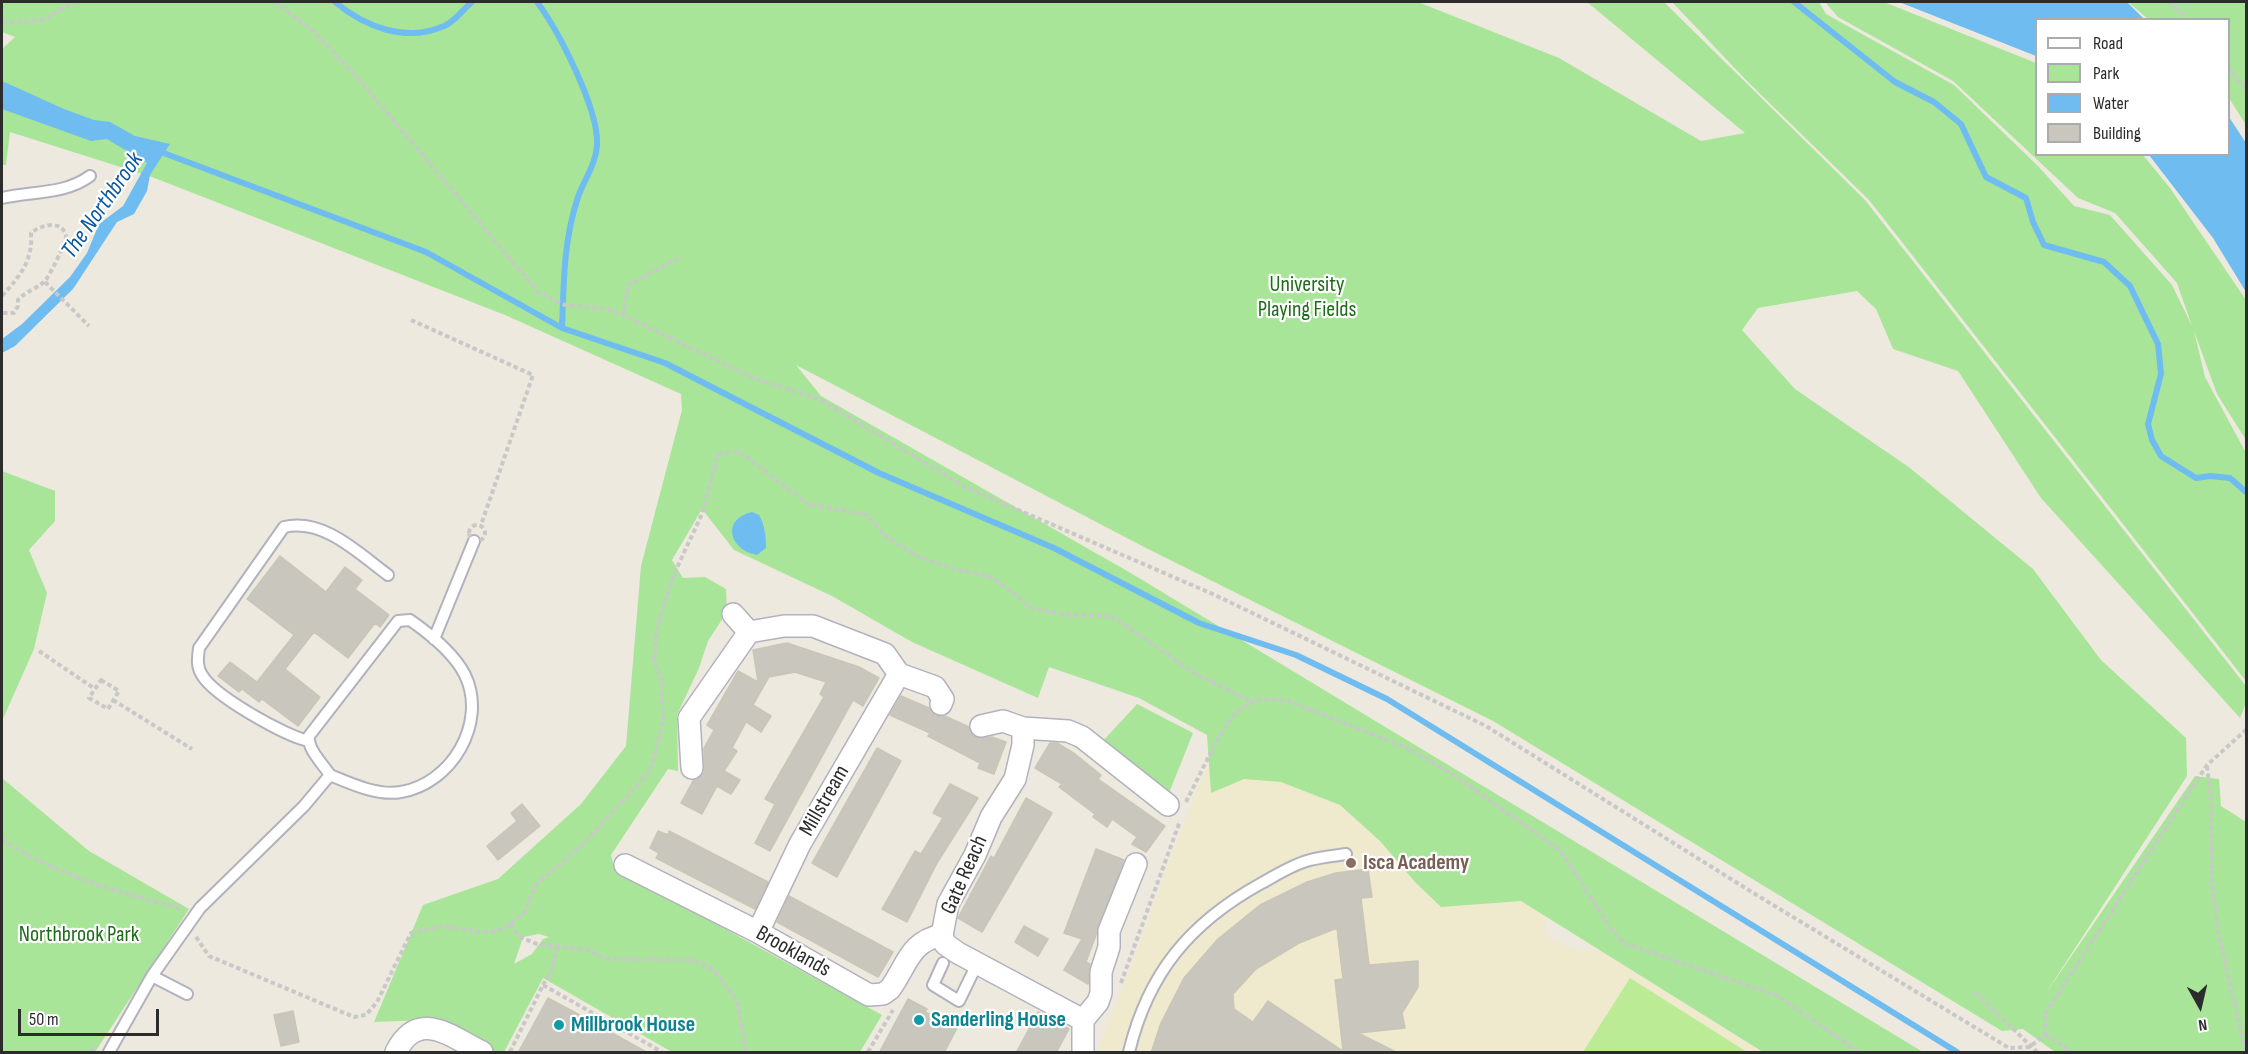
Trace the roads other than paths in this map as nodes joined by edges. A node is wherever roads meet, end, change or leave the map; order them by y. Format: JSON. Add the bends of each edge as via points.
{"nodes":[{"id":1,"x":90,"y":176,"type":"dead end"},
{"id":2,"x":2,"y":198,"type":"edge"},
{"id":3,"x":474,"y":541,"type":"dead end"},
{"id":4,"x":388,"y":575,"type":"dead end"},
{"id":5,"x":733,"y":614,"type":"dead end"},
{"id":6,"x":749,"y":632,"type":"junction"},
{"id":7,"x":434,"y":639,"type":"junction"},
{"id":8,"x":899,"y":674,"type":"junction"},
{"id":9,"x":941,"y":704,"type":"dead end"},
{"id":10,"x":981,"y":726,"type":"dead end"},
{"id":11,"x":1023,"y":728,"type":"junction"},
{"id":12,"x":309,"y":741,"type":"junction"},
{"id":13,"x":692,"y":768,"type":"dead end"},
{"id":14,"x":330,"y":775,"type":"junction"},
{"id":15,"x":1178,"y":810,"type":"road end"},
{"id":16,"x":1346,"y":854,"type":"dead end"},
{"id":17,"x":1136,"y":864,"type":"dead end"},
{"id":18,"x":625,"y":865,"type":"dead end"},
{"id":19,"x":758,"y":932,"type":"junction"},
{"id":20,"x":942,"y":935,"type":"junction"},
{"id":21,"x":978,"y":962,"type":"junction"},
{"id":22,"x":943,"y":963,"type":"dead end"},
{"id":23,"x":153,"y":976,"type":"junction"},
{"id":24,"x":187,"y":994,"type":"dead end"},
{"id":25,"x":1083,"y":1020,"type":"junction"},
{"id":26,"x":1083,"y":1048,"type":"edge"},
{"id":27,"x":112,"y":1049,"type":"edge"},
{"id":28,"x":124,"y":1053,"type":"edge"},
{"id":29,"x":396,"y":1053,"type":"edge"},
{"id":30,"x":482,"y":1053,"type":"edge"},
{"id":31,"x":1129,"y":1053,"type":"edge"}],
"edges":[{"from":1,"to":2,"type":"lane","via":[[56,191]]},
{"from":3,"to":7,"type":"lane"},
{"from":4,"to":12,"type":"lane","via":[[321,528],[284,527],[199,648],[197,659],[202,677],[223,695],[278,729]]},
{"from":5,"to":6,"type":"street"},
{"from":6,"to":8,"type":"street","via":[[813,626],[885,654]]},
{"from":6,"to":13,"type":"street","via":[[689,718]]},
{"from":7,"to":12,"type":"lane","via":[[410,620],[398,621],[324,714]]},
{"from":7,"to":14,"type":"lane","via":[[460,668],[470,691],[469,728],[451,765],[434,779],[402,792],[376,792]]},
{"from":8,"to":9,"type":"street","via":[[935,687],[943,699]]},
{"from":8,"to":19,"type":"street","name":"Millstream","via":[[800,844]]},
{"from":10,"to":11,"type":"street","via":[[1003,721]]},
{"from":11,"to":15,"type":"street","via":[[1068,731],[1082,737]]},
{"from":11,"to":20,"type":"street","name":"Gate Reach","via":[[1015,779],[991,817],[948,904]]},
{"from":12,"to":14,"type":"lane"},
{"from":14,"to":23,"type":"lane","via":[[296,814],[185,921]]},
{"from":16,"to":31,"type":"lane","via":[[1308,860],[1211,915],[1179,946],[1156,977]]},
{"from":17,"to":25,"type":"street","via":[[1109,931],[1098,1002]]},
{"from":18,"to":19,"type":"street","name":"Brooklands"},
{"from":19,"to":20,"type":"street","name":"Brooklands","via":[[869,995],[890,989],[916,945]]},
{"from":20,"to":21,"type":"street","name":"Gate Reach","via":[[945,944]]},
{"from":21,"to":22,"type":"lane","via":[[959,1001],[933,985]]},
{"from":21,"to":25,"type":"street","name":"Gate Reach"},
{"from":23,"to":24,"type":"lane"},
{"from":23,"to":27,"type":"lane"},
{"from":25,"to":26,"type":"street"},
{"from":27,"to":28,"type":"lane"},
{"from":29,"to":30,"type":"street","via":[[404,1037],[432,1027]]}]}
